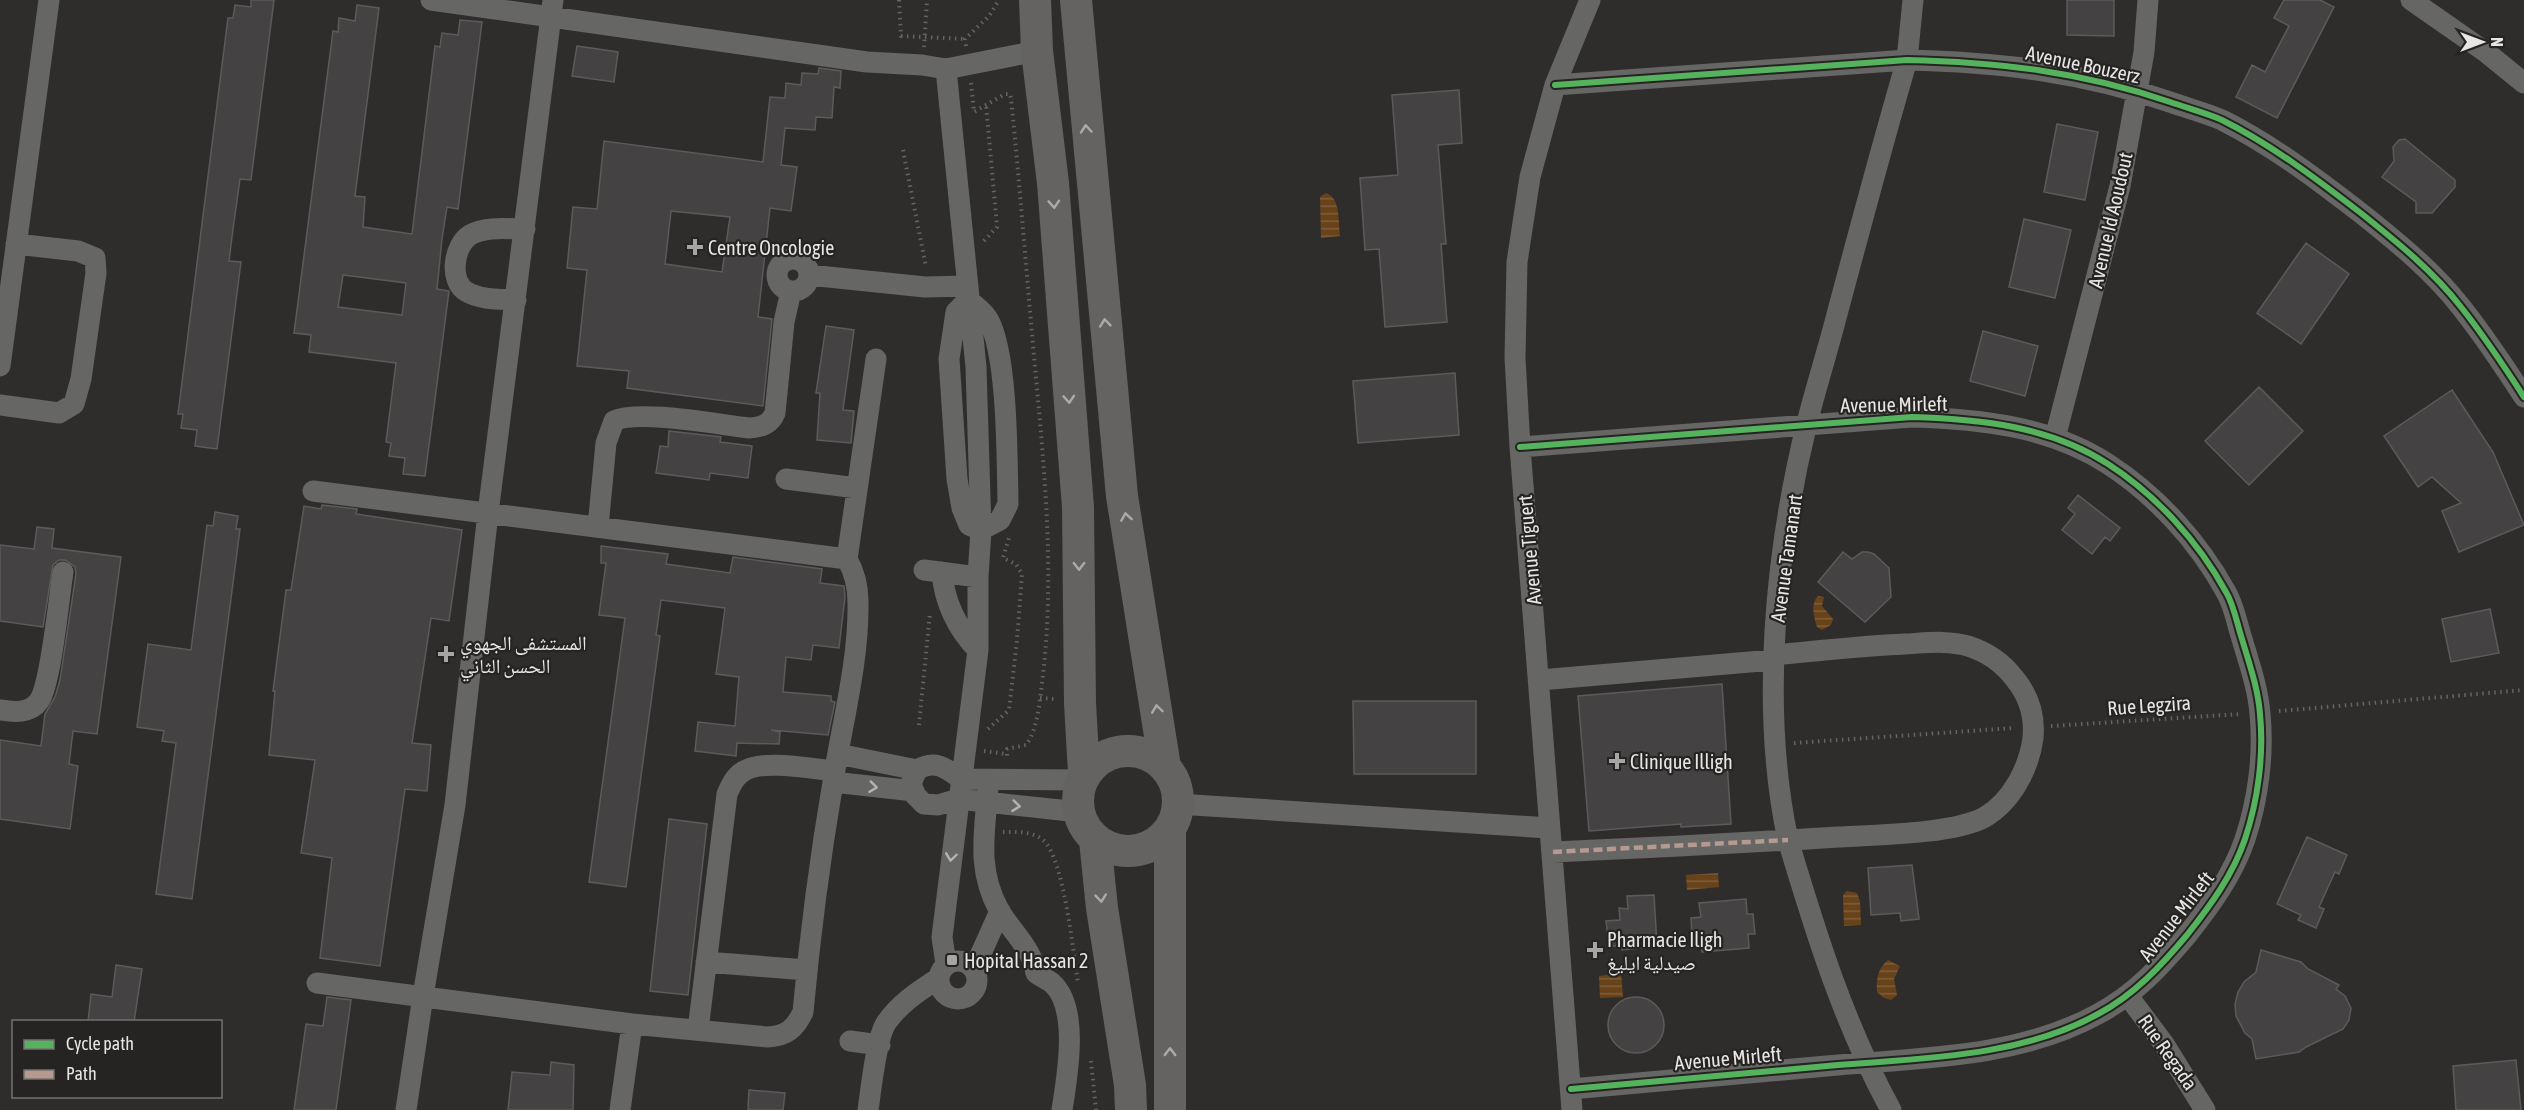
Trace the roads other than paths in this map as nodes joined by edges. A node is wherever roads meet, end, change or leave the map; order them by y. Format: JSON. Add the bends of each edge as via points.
{"nodes":[{"id":1,"x":49,"y":0,"type":"edge"},
{"id":2,"x":431,"y":0,"type":"edge"},
{"id":3,"x":1035,"y":0,"type":"edge"},
{"id":4,"x":1076,"y":0,"type":"edge"},
{"id":5,"x":1590,"y":0,"type":"edge"},
{"id":6,"x":1913,"y":0,"type":"edge"},
{"id":7,"x":2148,"y":0,"type":"edge"},
{"id":8,"x":2411,"y":0,"type":"edge"},
{"id":9,"x":551,"y":8,"type":"edge"},
{"id":10,"x":1037,"y":51,"type":"junction"},
{"id":11,"x":1906,"y":60,"type":"junction"},
{"id":12,"x":946,"y":69,"type":"junction"},
{"id":13,"x":2524,"y":83,"type":"edge"},
{"id":14,"x":1555,"y":85,"type":"junction"},
{"id":15,"x":2136,"y":90,"type":"junction"},
{"id":16,"x":525,"y":229,"type":"junction"},
{"id":17,"x":16,"y":244,"type":"junction"},
{"id":18,"x":809,"y":275,"type":"junction"},
{"id":19,"x":790,"y":291,"type":"junction"},
{"id":20,"x":967,"y":293,"type":"junction"},
{"id":21,"x":516,"y":300,"type":"junction"},
{"id":22,"x":876,"y":359,"type":"dead end"},
{"id":23,"x":0,"y":366,"type":"edge"},
{"id":24,"x":2524,"y":395,"type":"edge"},
{"id":25,"x":0,"y":405,"type":"edge"},
{"id":26,"x":1807,"y":423,"type":"junction"},
{"id":27,"x":2055,"y":438,"type":"junction"},
{"id":28,"x":1520,"y":447,"type":"junction"},
{"id":29,"x":786,"y":478,"type":"dead end"},
{"id":30,"x":857,"y":488,"type":"junction"},
{"id":31,"x":313,"y":491,"type":"dead end"},
{"id":32,"x":488,"y":513,"type":"junction"},
{"id":33,"x":598,"y":527,"type":"junction"},
{"id":34,"x":847,"y":559,"type":"junction"},
{"id":35,"x":63,"y":572,"type":"dead end"},
{"id":36,"x":978,"y":576,"type":"junction"},
{"id":37,"x":978,"y":651,"type":"junction"},
{"id":38,"x":1774,"y":658,"type":"junction"},
{"id":39,"x":1540,"y":680,"type":"junction"},
{"id":40,"x":0,"y":710,"type":"edge"},
{"id":41,"x":1165,"y":767,"type":"junction"},
{"id":42,"x":835,"y":769,"type":"junction"},
{"id":43,"x":917,"y":770,"type":"junction"},
{"id":44,"x":1083,"y":777,"type":"junction"},
{"id":45,"x":988,"y":778,"type":"junction"},
{"id":46,"x":959,"y":789,"type":"junction"},
{"id":47,"x":914,"y":791,"type":"junction"},
{"id":48,"x":987,"y":802,"type":"junction"},
{"id":49,"x":1079,"y":812,"type":"junction"},
{"id":50,"x":1174,"y":817,"type":"junction"},
{"id":51,"x":1549,"y":828,"type":"junction"},
{"id":52,"x":1095,"y":840,"type":"junction"},
{"id":53,"x":1788,"y":840,"type":"junction"},
{"id":54,"x":1553,"y":852,"type":"junction"},
{"id":55,"x":1000,"y":911,"type":"junction"},
{"id":56,"x":706,"y":962,"type":"junction"},
{"id":57,"x":974,"y":969,"type":"junction"},
{"id":58,"x":807,"y":970,"type":"junction"},
{"id":59,"x":943,"y":971,"type":"junction"},
{"id":60,"x":317,"y":983,"type":"dead end"},
{"id":61,"x":423,"y":996,"type":"junction"},
{"id":62,"x":2128,"y":996,"type":"junction"},
{"id":63,"x":632,"y":1024,"type":"junction"},
{"id":64,"x":698,"y":1030,"type":"junction"},
{"id":65,"x":850,"y":1041,"type":"dead end"},
{"id":66,"x":880,"y":1045,"type":"junction"},
{"id":67,"x":1865,"y":1063,"type":"junction"},
{"id":68,"x":1571,"y":1089,"type":"junction"},
{"id":69,"x":406,"y":1110,"type":"edge"},
{"id":70,"x":620,"y":1110,"type":"edge"},
{"id":71,"x":868,"y":1110,"type":"edge"},
{"id":72,"x":1062,"y":1110,"type":"edge"},
{"id":73,"x":1131,"y":1110,"type":"edge"},
{"id":74,"x":1170,"y":1110,"type":"edge"},
{"id":75,"x":1572,"y":1110,"type":"edge"},
{"id":76,"x":1891,"y":1110,"type":"edge"},
{"id":77,"x":2205,"y":1110,"type":"edge"}],
"edges":[{"from":1,"to":17,"type":"street"},
{"from":2,"to":9,"type":"street"},
{"from":3,"to":10,"type":"highway"},
{"from":41,"to":4,"type":"highway","one_way":true,"via":[[1122,496]]},
{"from":5,"to":14,"type":"street","name":"Avenue Tiguert"},
{"from":6,"to":11,"type":"street","name":"Avenue Tamanart"},
{"from":7,"to":15,"type":"street","name":"Avenue Id Aoudout"},
{"from":8,"to":13,"type":"street"},
{"from":9,"to":12,"type":"street","via":[[867,62]]},
{"from":9,"to":16,"type":"street"},
{"from":10,"to":12,"type":"street"},
{"from":10,"to":44,"type":"highway","one_way":true,"via":[[1053,183],[1078,507]]},
{"from":11,"to":14,"type":"street","name":"Avenue Bouzerz"},
{"from":11,"to":15,"type":"street","name":"Avenue Bouzerz","via":[[2019,66]]},
{"from":11,"to":26,"type":"street","name":"Avenue Tamanart"},
{"from":12,"to":20,"type":"street"},
{"from":14,"to":28,"type":"street","name":"Avenue Tiguert","via":[[1530,177],[1517,262],[1515,358]]},
{"from":15,"to":24,"type":"street","name":"Avenue Bouzerz","via":[[2221,120],[2289,160],[2406,249],[2460,306]]},
{"from":15,"to":27,"type":"street","name":"Avenue Id Aoudout","via":[[2120,186]]},
{"from":16,"to":21,"type":"street"},
{"from":16,"to":21,"type":"street","via":[[470,235],[462,243],[455,263],[460,286],[467,292]]},
{"from":17,"to":23,"type":"street"},
{"from":17,"to":25,"type":"street","via":[[78,251],[95,258],[96,273],[74,404],[59,413]]},
{"from":18,"to":19,"type":"street","via":[[806,286]]},
{"from":18,"to":19,"type":"street","via":[[802,262],[783,263],[778,277]]},
{"from":18,"to":20,"type":"street"},
{"from":19,"to":33,"type":"street","via":[[772,420],[749,428],[642,417],[614,421],[606,443]]},
{"from":20,"to":36,"type":"street","via":[[976,366],[981,530]]},
{"from":21,"to":32,"type":"street"},
{"from":22,"to":30,"type":"street"},
{"from":26,"to":27,"type":"street","name":"Avenue Mirleft","via":[[1912,417],[1971,419]]},
{"from":26,"to":28,"type":"street","name":"Avenue Mirleft"},
{"from":26,"to":38,"type":"street","name":"Avenue Tamanart","via":[[1783,561]]},
{"from":27,"to":62,"type":"street","name":"Avenue Mirleft","via":[[2106,462],[2150,494],[2188,536],[2228,594],[2260,713],[2260,764],[2254,803],[2245,839],[2227,880],[2162,964]]},
{"from":28,"to":39,"type":"street","name":"Avenue Tiguert"},
{"from":29,"to":30,"type":"street"},
{"from":30,"to":34,"type":"street"},
{"from":31,"to":32,"type":"street"},
{"from":32,"to":33,"type":"street"},
{"from":32,"to":61,"type":"street","via":[[455,805]]},
{"from":33,"to":34,"type":"street"},
{"from":34,"to":42,"type":"street","via":[[857,583],[858,614]]},
{"from":35,"to":40,"type":"street","via":[[40,700],[24,711]]},
{"from":36,"to":37,"type":"street"},
{"from":36,"to":37,"type":"street","via":[[933,571],[953,615]]},
{"from":37,"to":46,"type":"street"},
{"from":38,"to":39,"type":"street"},
{"from":38,"to":53,"type":"street","name":"Avenue Tamanart","via":[[1775,744]]},
{"from":38,"to":53,"type":"street","via":[[1920,643],[1966,646],[2008,669],[2028,699],[2034,727],[2024,772],[2005,799],[1986,816],[1958,827]]},
{"from":39,"to":51,"type":"street","name":"Avenue Tiguert"},
{"from":41,"to":44,"type":"highway","via":[[1140,752],[1126,751],[1098,760]]},
{"from":41,"to":50,"type":"highway","via":[[1174,780]]},
{"from":42,"to":43,"type":"street"},
{"from":42,"to":47,"type":"street","one_way":true},
{"from":42,"to":56,"type":"street","via":[[755,767],[742,771],[732,782],[727,794]]},
{"from":42,"to":58,"type":"street"},
{"from":43,"to":46,"type":"street","via":[[925,765],[939,765]]},
{"from":43,"to":47,"type":"street","via":[[912,781]]},
{"from":44,"to":45,"type":"street"},
{"from":44,"to":49,"type":"highway","via":[[1077,798]]},
{"from":45,"to":46,"type":"street"},
{"from":45,"to":48,"type":"street"},
{"from":46,"to":47,"type":"street","via":[[931,805],[918,800]]},
{"from":46,"to":48,"type":"street"},
{"from":46,"to":59,"type":"street","one_way":true,"via":[[942,937]]},
{"from":48,"to":49,"type":"street","one_way":true},
{"from":48,"to":55,"type":"street","via":[[983,865]]},
{"from":49,"to":52,"type":"highway"},
{"from":50,"to":51,"type":"street"},
{"from":50,"to":52,"type":"highway","via":[[1158,842],[1143,850],[1109,849]]},
{"from":74,"to":50,"type":"highway","one_way":true},
{"from":51,"to":54,"type":"street","name":"Avenue Tiguert"},
{"from":52,"to":73,"type":"highway","one_way":true},
{"from":53,"to":54,"type":"street"},
{"from":53,"to":67,"type":"street","name":"Avenue Tamanart","via":[[1843,1009]]},
{"from":54,"to":68,"type":"street","name":"Avenue Tiguert"},
{"from":55,"to":57,"type":"street"},
{"from":55,"to":72,"type":"street","via":[[1028,952],[1036,974],[1053,984],[1062,997],[1069,1026]]},
{"from":56,"to":58,"type":"street"},
{"from":56,"to":64,"type":"street"},
{"from":57,"to":59,"type":"street","via":[[961,961]]},
{"from":57,"to":59,"type":"street","via":[[975,989],[963,998],[948,996],[941,988]]},
{"from":58,"to":64,"type":"street","via":[[803,1012],[795,1026],[781,1036]]},
{"from":59,"to":66,"type":"street","via":[[908,999],[885,1025]]},
{"from":60,"to":61,"type":"street"},
{"from":61,"to":63,"type":"street"},
{"from":61,"to":69,"type":"street"},
{"from":62,"to":67,"type":"street","name":"Avenue Mirleft","via":[[2066,1029],[2008,1047]]},
{"from":62,"to":77,"type":"street","name":"Rue Regada"},
{"from":63,"to":64,"type":"street"},
{"from":63,"to":70,"type":"street"},
{"from":65,"to":66,"type":"street"},
{"from":66,"to":71,"type":"street"},
{"from":67,"to":68,"type":"street","name":"Avenue Mirleft"},
{"from":67,"to":76,"type":"street","name":"Avenue Tamanart"},
{"from":68,"to":75,"type":"street","name":"Avenue Tiguert"}]}
